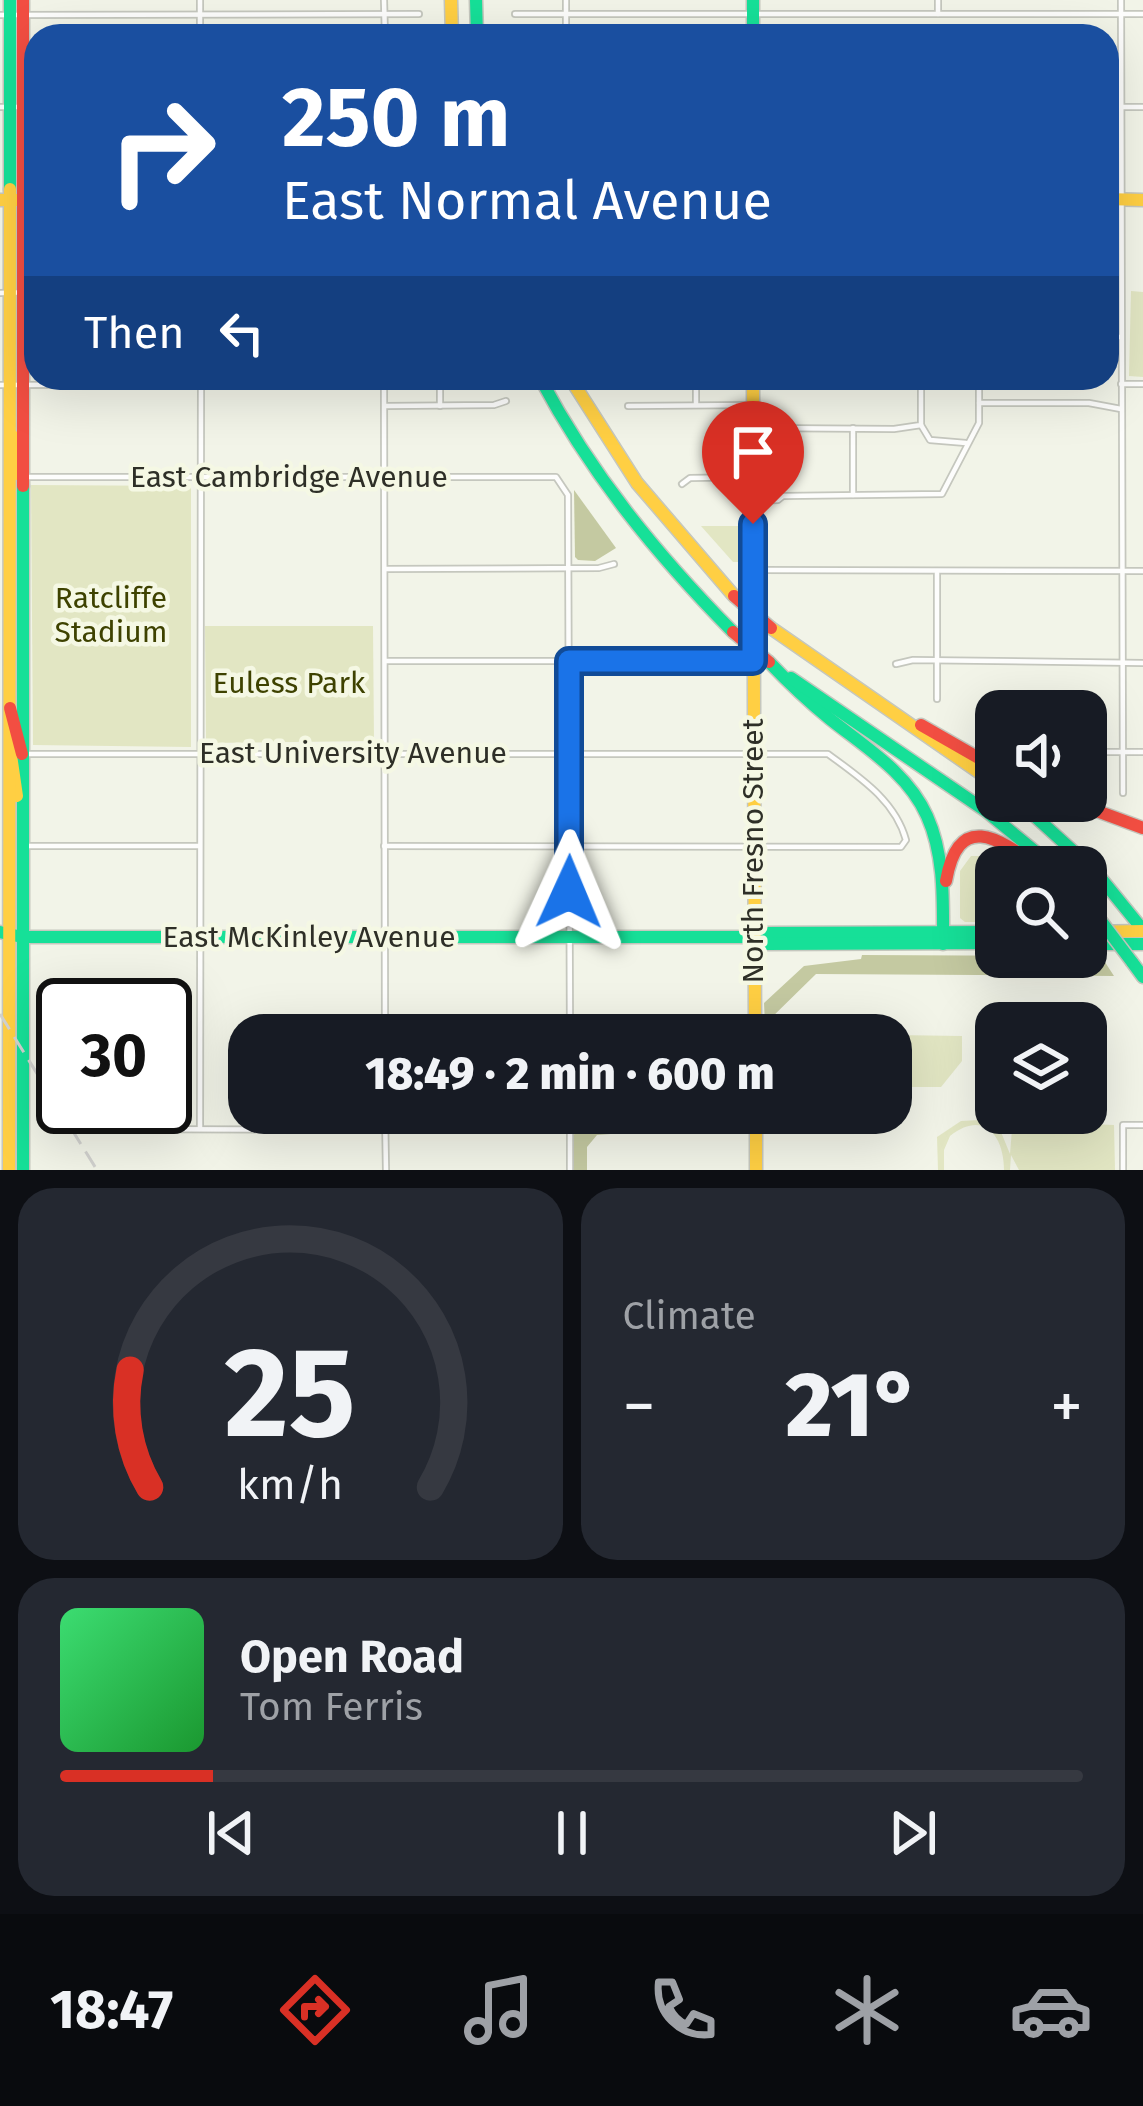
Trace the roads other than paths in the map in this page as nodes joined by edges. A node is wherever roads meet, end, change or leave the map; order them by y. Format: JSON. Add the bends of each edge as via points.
{"nodes":[{"id":1,"x":200,"y":0,"type":"edge"},
{"id":2,"x":384,"y":0,"type":"edge"},
{"id":3,"x":566,"y":0,"type":"edge"},
{"id":4,"x":938,"y":0,"type":"edge"},
{"id":5,"x":1121,"y":0,"type":"edge"},
{"id":6,"x":753,"y":7,"type":"edge"},
{"id":7,"x":13,"y":9,"type":"edge"},
{"id":8,"x":200,"y":14,"type":"junction"},
{"id":9,"x":384,"y":14,"type":"junction"},
{"id":10,"x":419,"y":14,"type":"dead end"},
{"id":11,"x":515,"y":14,"type":"dead end"},
{"id":12,"x":566,"y":14,"type":"junction"},
{"id":13,"x":938,"y":14,"type":"junction"},
{"id":14,"x":1121,"y":14,"type":"junction"},
{"id":15,"x":1143,"y":14,"type":"edge"},
{"id":16,"x":200,"y":24,"type":"edge"},
{"id":17,"x":384,"y":24,"type":"edge"},
{"id":18,"x":566,"y":24,"type":"edge"},
{"id":19,"x":17,"y":107,"type":"edge"},
{"id":20,"x":1121,"y":107,"type":"junction"},
{"id":21,"x":1143,"y":107,"type":"edge"},
{"id":22,"x":1119,"y":134,"type":"edge"},
{"id":23,"x":17,"y":200,"type":"edge"},
{"id":24,"x":17,"y":292,"type":"edge"},
{"id":25,"x":1119,"y":298,"type":"edge"},
{"id":26,"x":1121,"y":337,"type":"joint"},
{"id":27,"x":1121,"y":384,"type":"junction"},
{"id":28,"x":1143,"y":384,"type":"edge"},
{"id":29,"x":10,"y":385,"type":"edge"},
{"id":30,"x":201,"y":390,"type":"edge"},
{"id":31,"x":384,"y":390,"type":"edge"},
{"id":32,"x":440,"y":390,"type":"edge"},
{"id":33,"x":546,"y":390,"type":"edge"},
{"id":34,"x":579,"y":390,"type":"edge"},
{"id":35,"x":696,"y":390,"type":"edge"},
{"id":36,"x":753,"y":390,"type":"edge"},
{"id":37,"x":921,"y":390,"type":"edge"},
{"id":38,"x":979,"y":390,"type":"edge"},
{"id":39,"x":506,"y":401,"type":"dead end"},
{"id":40,"x":979,"y":403,"type":"junction"},
{"id":41,"x":696,"y":405,"type":"junction"},
{"id":42,"x":752,"y":405,"type":"junction"},
{"id":43,"x":384,"y":406,"type":"junction"},
{"id":44,"x":440,"y":406,"type":"junction"},
{"id":45,"x":628,"y":406,"type":"dead end"},
{"id":46,"x":1121,"y":409,"type":"junction"},
{"id":47,"x":921,"y":425,"type":"junction"},
{"id":48,"x":753,"y":428,"type":"junction"},
{"id":49,"x":853,"y":428,"type":"junction"},
{"id":50,"x":969,"y":444,"type":"junction"},
{"id":51,"x":385,"y":476,"type":"junction"},
{"id":52,"x":10,"y":477,"type":"edge"},
{"id":53,"x":201,"y":477,"type":"junction"},
{"id":54,"x":753,"y":477,"type":"junction"},
{"id":55,"x":682,"y":484,"type":"dead end"},
{"id":56,"x":854,"y":496,"type":"junction"},
{"id":57,"x":753,"y":501,"type":"junction"},
{"id":58,"x":614,"y":564,"type":"dead end"},
{"id":59,"x":385,"y":568,"type":"junction"},
{"id":60,"x":569,"y":569,"type":"junction"},
{"id":61,"x":10,"y":570,"type":"edge"},
{"id":62,"x":753,"y":570,"type":"junction"},
{"id":63,"x":938,"y":571,"type":"junction"},
{"id":64,"x":1123,"y":571,"type":"junction"},
{"id":65,"x":1143,"y":571,"type":"edge"},
{"id":66,"x":385,"y":661,"type":"junction"},
{"id":67,"x":569,"y":661,"type":"junction"},
{"id":68,"x":753,"y":661,"type":"junction"},
{"id":69,"x":938,"y":661,"type":"junction"},
{"id":70,"x":769,"y":662,"type":"junction"},
{"id":71,"x":1123,"y":662,"type":"junction"},
{"id":72,"x":818,"y":663,"type":"junction"},
{"id":73,"x":1143,"y":663,"type":"edge"},
{"id":74,"x":896,"y":664,"type":"dead end"},
{"id":75,"x":938,"y":699,"type":"dead end"},
{"id":76,"x":1107,"y":752,"type":"edge"},
{"id":77,"x":1123,"y":752,"type":"junction"},
{"id":78,"x":1143,"y":752,"type":"edge"},
{"id":79,"x":384,"y":753,"type":"junction"},
{"id":80,"x":569,"y":753,"type":"junction"},
{"id":81,"x":753,"y":753,"type":"junction"},
{"id":82,"x":10,"y":754,"type":"edge"},
{"id":83,"x":198,"y":754,"type":"junction"},
{"id":84,"x":975,"y":756,"type":"edge"},
{"id":85,"x":975,"y":770,"type":"edge"},
{"id":86,"x":8,"y":772,"type":"junction"},
{"id":87,"x":1123,"y":793,"type":"dead end"},
{"id":88,"x":1107,"y":815,"type":"edge"},
{"id":89,"x":1043,"y":822,"type":"edge"},
{"id":90,"x":1143,"y":828,"type":"edge"},
{"id":91,"x":22,"y":846,"type":"junction"},
{"id":92,"x":199,"y":846,"type":"junction"},
{"id":93,"x":384,"y":846,"type":"junction"},
{"id":94,"x":570,"y":846,"type":"junction"},
{"id":95,"x":1011,"y":846,"type":"edge"},
{"id":96,"x":1028,"y":846,"type":"edge"},
{"id":97,"x":754,"y":847,"type":"junction"},
{"id":98,"x":943,"y":890,"type":"junction"},
{"id":99,"x":1107,"y":930,"type":"edge"},
{"id":100,"x":1143,"y":930,"type":"edge"},
{"id":101,"x":1107,"y":931,"type":"edge"},
{"id":102,"x":975,"y":934,"type":"edge"},
{"id":103,"x":8,"y":937,"type":"edge"},
{"id":104,"x":200,"y":937,"type":"junction"},
{"id":105,"x":569,"y":937,"type":"junction"},
{"id":106,"x":753,"y":937,"type":"junction"},
{"id":107,"x":385,"y":938,"type":"junction"},
{"id":108,"x":943,"y":938,"type":"junction"},
{"id":109,"x":975,"y":942,"type":"edge"},
{"id":110,"x":1107,"y":944,"type":"edge"},
{"id":111,"x":1143,"y":944,"type":"edge"},
{"id":112,"x":1143,"y":977,"type":"edge"},
{"id":113,"x":385,"y":1014,"type":"edge"},
{"id":114,"x":570,"y":1014,"type":"edge"},
{"id":115,"x":754,"y":1014,"type":"edge"},
{"id":116,"x":11,"y":1125,"type":"edge"},
{"id":117,"x":1143,"y":1125,"type":"edge"},
{"id":118,"x":192,"y":1128,"type":"edge"},
{"id":119,"x":200,"y":1128,"type":"junction"},
{"id":120,"x":228,"y":1128,"type":"edge"},
{"id":121,"x":385,"y":1134,"type":"edge"},
{"id":122,"x":570,"y":1134,"type":"edge"},
{"id":123,"x":756,"y":1134,"type":"edge"},
{"id":124,"x":9,"y":1170,"type":"edge"},
{"id":125,"x":23,"y":1170,"type":"edge"},
{"id":126,"x":386,"y":1170,"type":"edge"},
{"id":127,"x":570,"y":1170,"type":"edge"},
{"id":128,"x":756,"y":1170,"type":"edge"},
{"id":129,"x":1123,"y":1170,"type":"edge"}],
"edges":[{"from":1,"to":8,"type":"street"},
{"from":2,"to":9,"type":"street"},
{"from":3,"to":12,"type":"street"},
{"from":4,"to":13,"type":"street"},
{"from":5,"to":14,"type":"street"},
{"from":6,"to":12,"type":"street"},
{"from":6,"to":13,"type":"street"},
{"from":7,"to":8,"type":"street"},
{"from":7,"to":19,"type":"main road"},
{"from":8,"to":9,"type":"street"},
{"from":8,"to":16,"type":"street"},
{"from":9,"to":10,"type":"street"},
{"from":9,"to":17,"type":"street"},
{"from":11,"to":12,"type":"street"},
{"from":12,"to":18,"type":"street"},
{"from":13,"to":14,"type":"street"},
{"from":14,"to":15,"type":"street"},
{"from":14,"to":20,"type":"street"},
{"from":19,"to":23,"type":"main road"},
{"from":20,"to":21,"type":"street"},
{"from":20,"to":22,"type":"street"},
{"from":23,"to":24,"type":"main road"},
{"from":24,"to":29,"type":"main road"},
{"from":25,"to":26,"type":"street"},
{"from":26,"to":27,"type":"street"},
{"from":27,"to":28,"type":"street"},
{"from":27,"to":46,"type":"street"},
{"from":29,"to":52,"type":"main road"},
{"from":29,"to":52,"type":"main road"},
{"from":30,"to":53,"type":"street"},
{"from":31,"to":43,"type":"street"},
{"from":32,"to":44,"type":"street"},
{"from":33,"to":70,"type":"main road","bridge":true,"via":[[627,516]]},
{"from":34,"to":72,"type":"main road","bridge":true,"via":[[637,483],[734,596]]},
{"from":35,"to":41,"type":"street"},
{"from":36,"to":42,"type":"main road","name":"North Fresno Street"},
{"from":37,"to":47,"type":"street"},
{"from":38,"to":40,"type":"street"},
{"from":39,"to":44,"type":"street"},
{"from":40,"to":46,"type":"street"},
{"from":40,"to":50,"type":"street"},
{"from":41,"to":42,"type":"street"},
{"from":41,"to":45,"type":"street"},
{"from":42,"to":48,"type":"main road","name":"North Fresno Street"},
{"from":43,"to":44,"type":"street"},
{"from":43,"to":51,"type":"street"},
{"from":46,"to":64,"type":"street"},
{"from":47,"to":49,"type":"street"},
{"from":47,"to":50,"type":"street","via":[[930,440]]},
{"from":48,"to":49,"type":"street"},
{"from":48,"to":54,"type":"main road","name":"North Fresno Street"},
{"from":49,"to":56,"type":"street"},
{"from":50,"to":56,"type":"street","via":[[942,494]]},
{"from":51,"to":53,"type":"street","name":"East Cambridge Avenue"},
{"from":51,"to":59,"type":"street"},
{"from":51,"to":60,"type":"street","name":"East Cambridge Avenue","via":[[556,477],[568,495]]},
{"from":52,"to":53,"type":"street","name":"East Cambridge Avenue"},
{"from":52,"to":61,"type":"main road"},
{"from":52,"to":61,"type":"main road","via":[[22,543]]},
{"from":53,"to":83,"type":"street"},
{"from":54,"to":55,"type":"street"},
{"from":54,"to":57,"type":"main road","name":"North Fresno Street"},
{"from":56,"to":57,"type":"street"},
{"from":57,"to":62,"type":"main road","name":"North Fresno Street"},
{"from":58,"to":60,"type":"street"},
{"from":59,"to":60,"type":"street"},
{"from":59,"to":66,"type":"street"},
{"from":60,"to":67,"type":"street"},
{"from":61,"to":82,"type":"main road"},
{"from":61,"to":82,"type":"main road"},
{"from":62,"to":63,"type":"street"},
{"from":62,"to":68,"type":"main road","name":"North Fresno Street"},
{"from":63,"to":64,"type":"street"},
{"from":63,"to":69,"type":"street"},
{"from":64,"to":65,"type":"street"},
{"from":64,"to":71,"type":"street"},
{"from":66,"to":67,"type":"street"},
{"from":66,"to":79,"type":"street"},
{"from":67,"to":68,"type":"street"},
{"from":67,"to":80,"type":"street"},
{"from":68,"to":81,"type":"main road","name":"North Fresno Street"},
{"from":69,"to":71,"type":"street"},
{"from":69,"to":74,"type":"street"},
{"from":69,"to":75,"type":"street"},
{"from":70,"to":96,"type":"main road"},
{"from":70,"to":98,"type":"main road","via":[[913,793],[931,828]]},
{"from":71,"to":73,"type":"street"},
{"from":71,"to":77,"type":"street"},
{"from":72,"to":84,"type":"main road"},
{"from":72,"to":85,"type":"main road"},
{"from":76,"to":77,"type":"street"},
{"from":77,"to":78,"type":"street"},
{"from":77,"to":87,"type":"street"},
{"from":79,"to":80,"type":"street","name":"East University Avenue"},
{"from":79,"to":83,"type":"street","name":"East University Avenue"},
{"from":79,"to":93,"type":"street"},
{"from":80,"to":81,"type":"street","name":"East University Avenue"},
{"from":80,"to":94,"type":"street"},
{"from":81,"to":97,"type":"main road","name":"North Fresno Street"},
{"from":81,"to":97,"type":"street","name":"East University Avenue","via":[[828,754],[890,807],[905,835],[905,845]]},
{"from":82,"to":83,"type":"street","name":"East University Avenue"},
{"from":82,"to":86,"type":"main road"},
{"from":82,"to":91,"type":"main road"},
{"from":83,"to":92,"type":"street"},
{"from":86,"to":91,"type":"main road"},
{"from":86,"to":103,"type":"main road"},
{"from":88,"to":90,"type":"main road"},
{"from":89,"to":100,"type":"main road"},
{"from":91,"to":92,"type":"street"},
{"from":91,"to":103,"type":"main road"},
{"from":92,"to":104,"type":"street"},
{"from":93,"to":94,"type":"street"},
{"from":93,"to":107,"type":"street"},
{"from":94,"to":97,"type":"street"},
{"from":94,"to":105,"type":"street"},
{"from":95,"to":98,"type":"main road","via":[[974,836],[953,851]]},
{"from":97,"to":106,"type":"main road","name":"North Fresno Street"},
{"from":98,"to":108,"type":"main road"},
{"from":99,"to":112,"type":"main road","bridge":true},
{"from":100,"to":101,"type":"main road"},
{"from":102,"to":108,"type":"main road","name":"East McKinley Avenue"},
{"from":103,"to":104,"type":"main road","name":"East McKinley Avenue"},
{"from":103,"to":116,"type":"main road"},
{"from":104,"to":107,"type":"main road","name":"East McKinley Avenue"},
{"from":104,"to":119,"type":"street"},
{"from":105,"to":106,"type":"main road","name":"East McKinley Avenue"},
{"from":105,"to":107,"type":"main road","name":"East McKinley Avenue"},
{"from":105,"to":114,"type":"street"},
{"from":106,"to":108,"type":"main road","name":"East McKinley Avenue"},
{"from":106,"to":115,"type":"main road","name":"North Fresno Street"},
{"from":107,"to":113,"type":"street"},
{"from":108,"to":109,"type":"main road","name":"East McKinley Avenue"},
{"from":110,"to":111,"type":"main road"},
{"from":116,"to":124,"type":"main road"},
{"from":116,"to":125,"type":"main road"},
{"from":117,"to":129,"type":"street","via":[[1123,1125]]},
{"from":118,"to":119,"type":"street"},
{"from":119,"to":120,"type":"street"},
{"from":121,"to":126,"type":"street"},
{"from":122,"to":127,"type":"street"},
{"from":123,"to":128,"type":"main road"}]}
